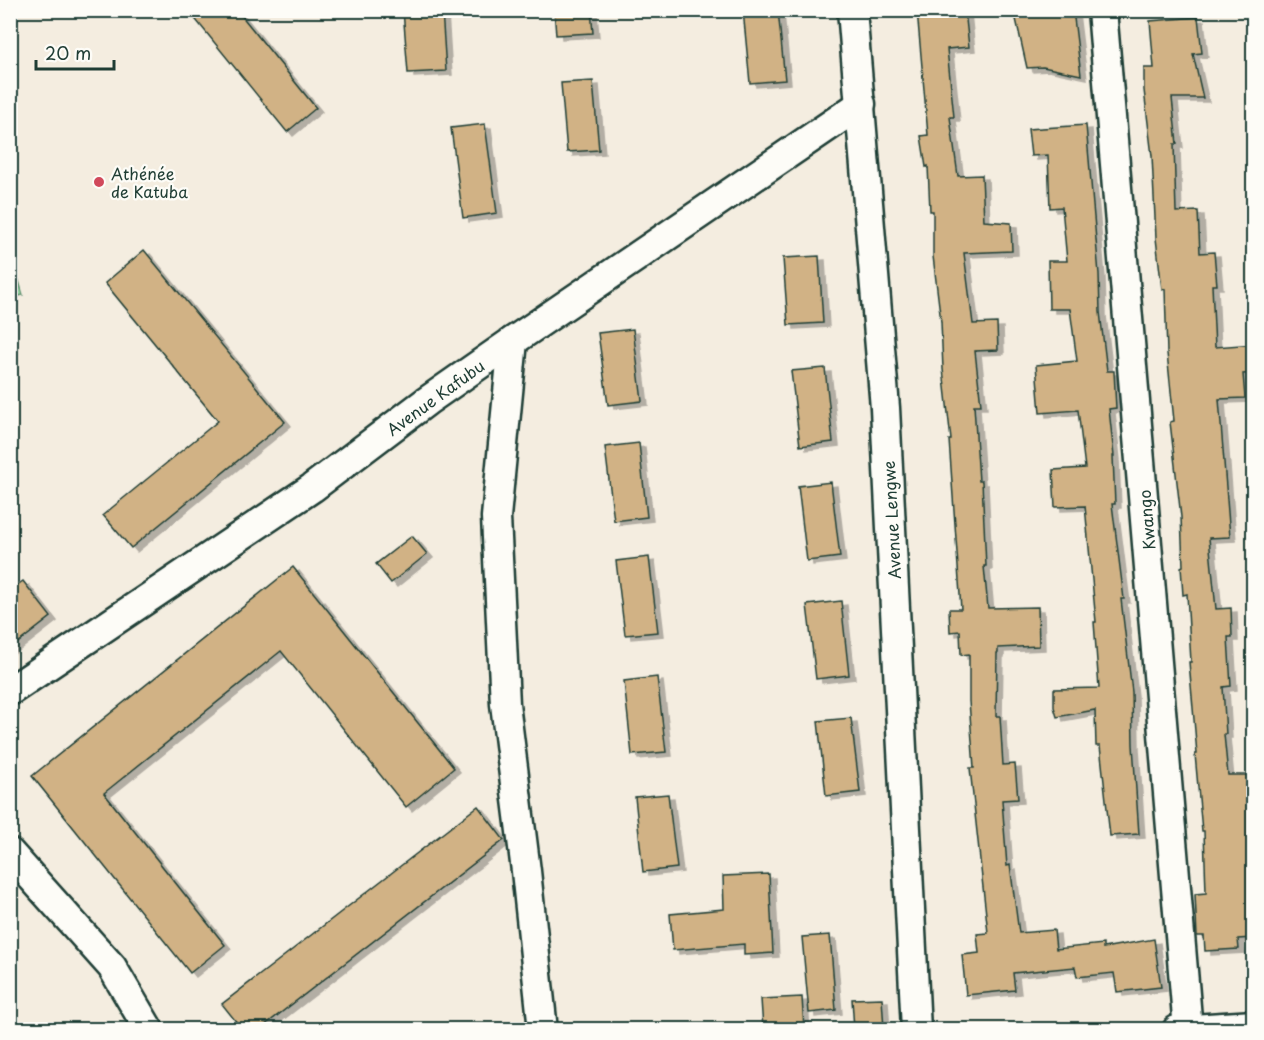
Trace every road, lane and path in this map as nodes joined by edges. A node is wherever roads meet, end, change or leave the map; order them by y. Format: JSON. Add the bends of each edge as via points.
{"nodes":[{"id":1,"x":852,"y":10,"type":"edge"},
{"id":2,"x":1102,"y":10,"type":"edge"},
{"id":3,"x":861,"y":104,"type":"junction"},
{"id":4,"x":513,"y":340,"type":"junction"},
{"id":5,"x":10,"y":691,"type":"edge"},
{"id":6,"x":10,"y":853,"type":"edge"},
{"id":7,"x":1254,"y":1025,"type":"edge"},
{"id":8,"x":149,"y":1029,"type":"edge"},
{"id":9,"x":543,"y":1029,"type":"edge"},
{"id":10,"x":916,"y":1029,"type":"edge"},
{"id":11,"x":1177,"y":1029,"type":"edge"},
{"id":12,"x":1188,"y":1029,"type":"edge"}],
"edges":[{"from":1,"to":3,"type":"street","name":"Avenue Lengwe"},
{"from":2,"to":12,"type":"street","name":"Kwango"},
{"from":3,"to":4,"type":"street","name":"Avenue Kafubu"},
{"from":3,"to":10,"type":"street","name":"Avenue Lengwe","via":[[885,408]]},
{"from":4,"to":5,"type":"street","name":"Avenue Kafubu","via":[[312,488]]},
{"from":4,"to":9,"type":"street","via":[[496,517],[505,704]]},
{"from":6,"to":8,"type":"street","via":[[112,967]]},
{"from":7,"to":12,"type":"street"},
{"from":11,"to":12,"type":"street"}]}
